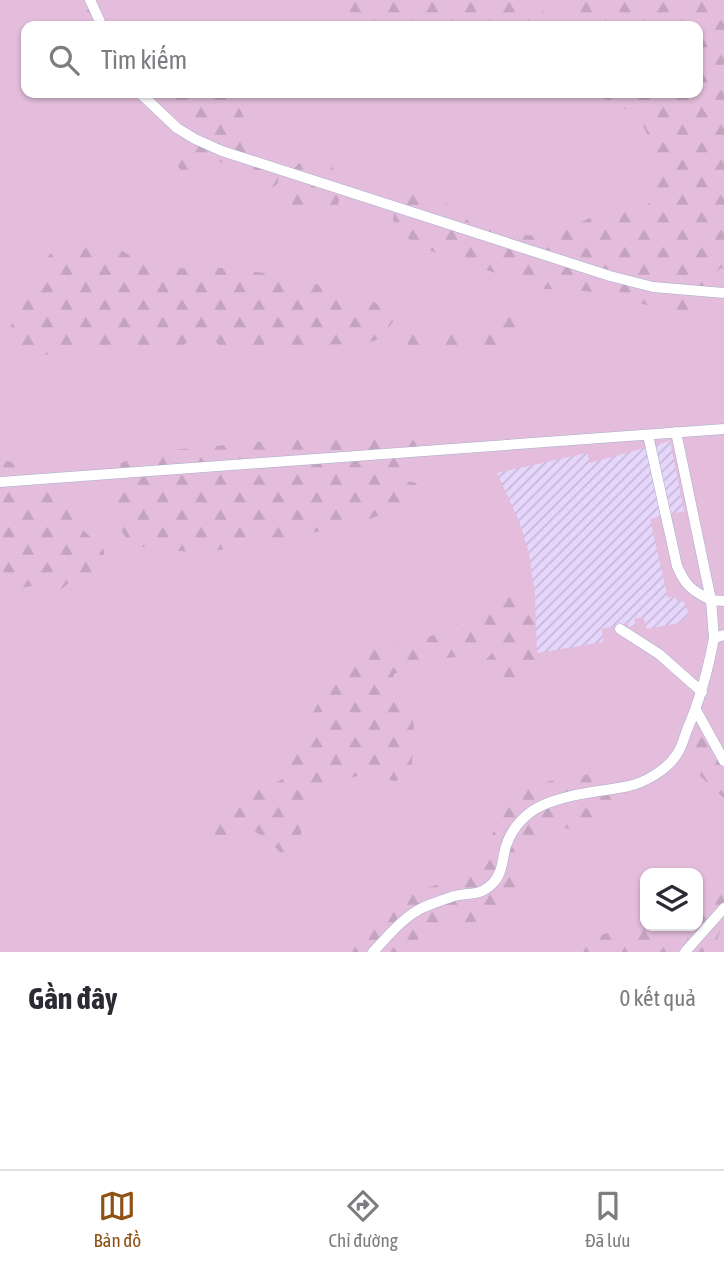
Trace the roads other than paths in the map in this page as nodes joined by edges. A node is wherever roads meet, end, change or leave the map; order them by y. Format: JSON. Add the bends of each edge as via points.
{"nodes":[{"id":1,"x":90,"y":0,"type":"edge"},
{"id":2,"x":100,"y":21,"type":"edge"},
{"id":3,"x":145,"y":98,"type":"edge"},
{"id":4,"x":724,"y":293,"type":"edge"},
{"id":5,"x":724,"y":429,"type":"edge"},
{"id":6,"x":676,"y":432,"type":"junction"},
{"id":7,"x":648,"y":435,"type":"junction"},
{"id":8,"x":0,"y":482,"type":"edge"},
{"id":9,"x":711,"y":600,"type":"junction"},
{"id":10,"x":724,"y":601,"type":"edge"},
{"id":11,"x":621,"y":629,"type":"dead end"},
{"id":12,"x":719,"y":637,"type":"edge"},
{"id":13,"x":702,"y":692,"type":"junction"},
{"id":14,"x":696,"y":710,"type":"junction"},
{"id":15,"x":724,"y":761,"type":"edge"},
{"id":16,"x":724,"y":908,"type":"edge"},
{"id":17,"x":373,"y":952,"type":"edge"},
{"id":18,"x":685,"y":952,"type":"edge"}],
"edges":[{"from":1,"to":2,"type":"lane"},
{"from":3,"to":4,"type":"lane","via":[[177,128],[222,152],[610,276],[653,287]]},
{"from":5,"to":6,"type":"lane"},
{"from":6,"to":7,"type":"lane"},
{"from":6,"to":9,"type":"lane"},
{"from":7,"to":8,"type":"lane"},
{"from":7,"to":9,"type":"lane","via":[[677,566],[691,591]]},
{"from":9,"to":10,"type":"lane"},
{"from":9,"to":12,"type":"lane"},
{"from":11,"to":13,"type":"lane","via":[[659,654]]},
{"from":12,"to":13,"type":"lane"},
{"from":13,"to":14,"type":"lane"},
{"from":14,"to":15,"type":"lane"},
{"from":14,"to":17,"type":"lane","via":[[677,755],[653,776],[633,785],[542,805],[511,832],[494,883],[477,895],[456,896],[421,908]]},
{"from":16,"to":18,"type":"lane"}]}
